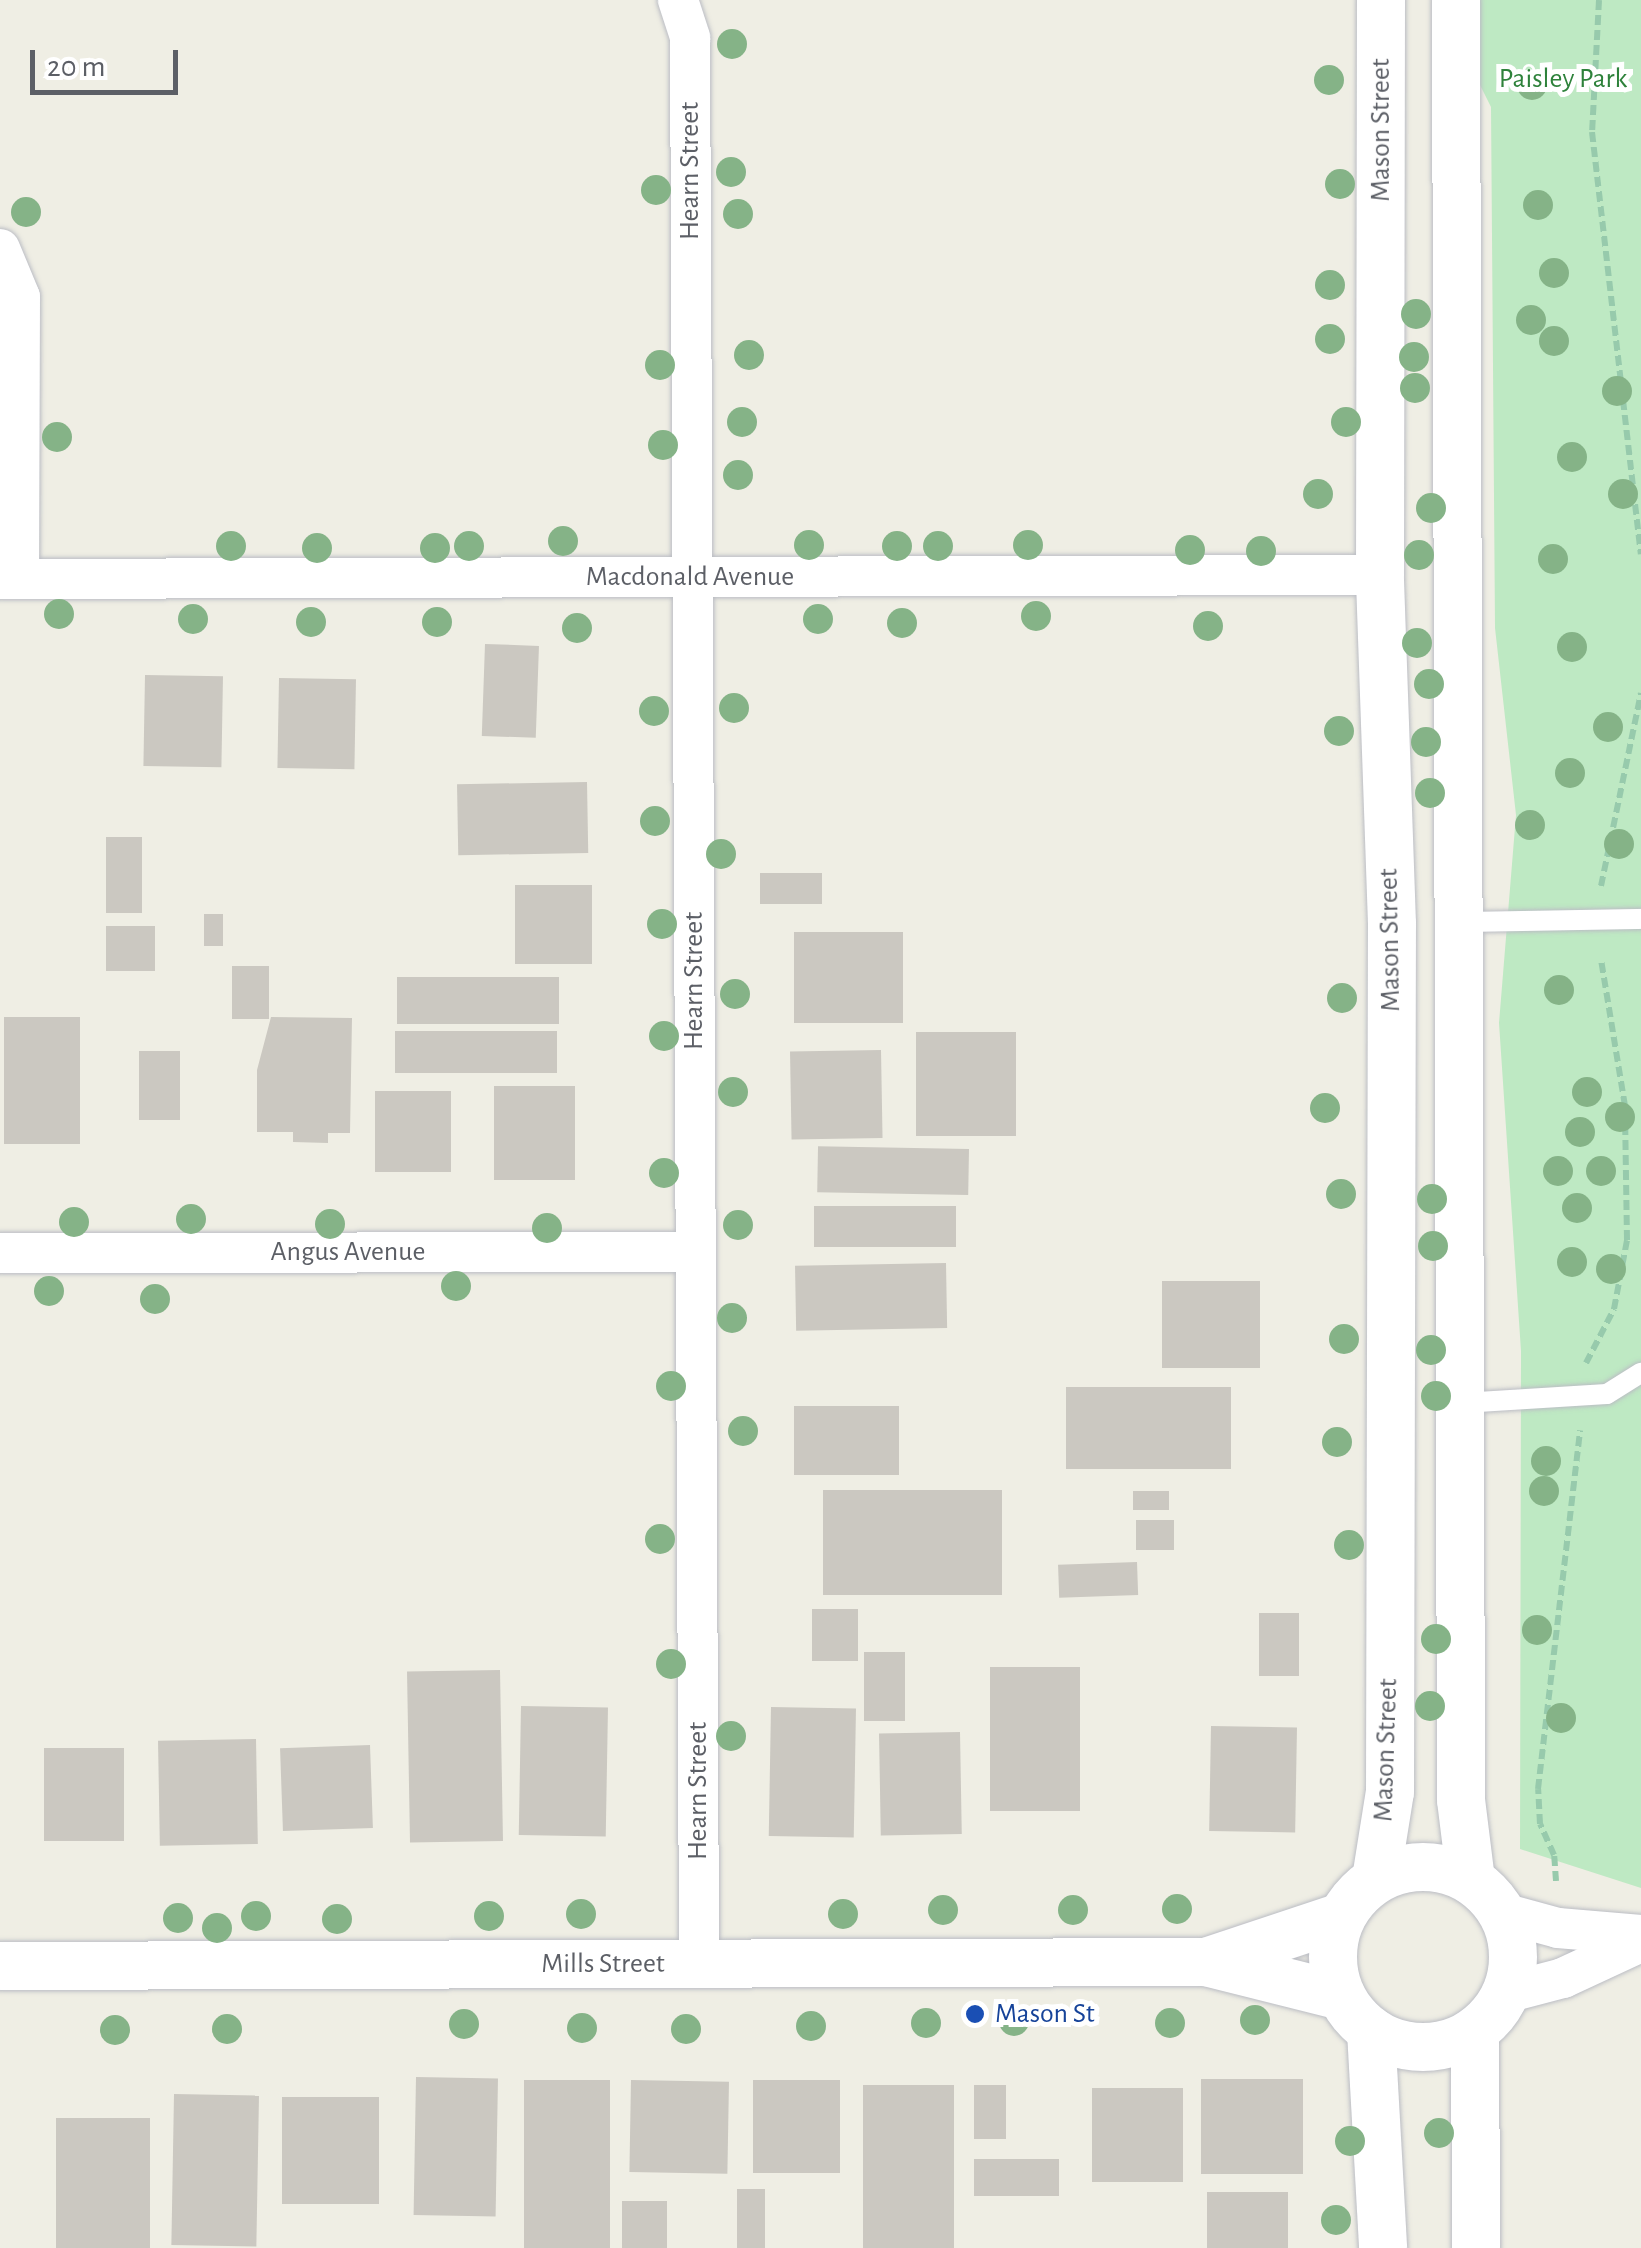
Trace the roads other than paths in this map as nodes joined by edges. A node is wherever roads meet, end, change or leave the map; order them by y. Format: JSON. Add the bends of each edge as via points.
{"nodes":[{"id":1,"x":678,"y":0,"type":"edge"},
{"id":2,"x":1381,"y":0,"type":"edge"},
{"id":3,"x":1456,"y":0,"type":"edge"},
{"id":4,"x":0,"y":249,"type":"edge"},
{"id":5,"x":1380,"y":575,"type":"junction"},
{"id":6,"x":692,"y":576,"type":"junction"},
{"id":7,"x":9,"y":579,"type":"edge"},
{"id":8,"x":1641,"y":920,"type":"edge"},
{"id":9,"x":1461,"y":922,"type":"junction"},
{"id":10,"x":1392,"y":924,"type":"junction"},
{"id":11,"x":0,"y":1252,"type":"edge"},
{"id":12,"x":696,"y":1252,"type":"junction"},
{"id":13,"x":1641,"y":1373,"type":"edge"},
{"id":14,"x":1462,"y":1404,"type":"junction"},
{"id":15,"x":1376,"y":1880,"type":"junction"},
{"id":16,"x":1487,"y":1896,"type":"junction"},
{"id":17,"x":1342,"y":1917,"type":"junction"},
{"id":18,"x":1641,"y":1938,"type":"edge"},
{"id":19,"x":1206,"y":1962,"type":"junction"},
{"id":20,"x":698,"y":1964,"type":"junction"},
{"id":21,"x":0,"y":1966,"type":"edge"},
{"id":22,"x":1506,"y":1993,"type":"junction"},
{"id":23,"x":1356,"y":2014,"type":"junction"},
{"id":24,"x":1476,"y":2031,"type":"junction"},
{"id":25,"x":1383,"y":2248,"type":"edge"},
{"id":26,"x":1476,"y":2248,"type":"edge"}],
"edges":[{"from":1,"to":6,"type":"street","name":"Hearn Street","via":[[690,38]]},
{"from":2,"to":5,"type":"street","name":"Mason Street"},
{"from":3,"to":9,"type":"street"},
{"from":4,"to":7,"type":"street","via":[[20,297]]},
{"from":5,"to":6,"type":"street","name":"Macdonald Avenue"},
{"from":5,"to":10,"type":"street","name":"Mason Street"},
{"from":6,"to":7,"type":"street","name":"Macdonald Avenue"},
{"from":6,"to":12,"type":"street","name":"Hearn Street"},
{"from":8,"to":9,"type":"lane"},
{"from":9,"to":10,"type":"street"},
{"from":9,"to":14,"type":"street"},
{"from":10,"to":15,"type":"street","name":"Mason Street","via":[[1390,1792]]},
{"from":11,"to":12,"type":"street","name":"Angus Avenue"},
{"from":12,"to":20,"type":"street","name":"Hearn Street"},
{"from":13,"to":14,"type":"lane","via":[[1593,1396]]},
{"from":14,"to":16,"type":"street","via":[[1461,1800]]},
{"from":15,"to":16,"type":"street","via":[[1423,1866]]},
{"from":15,"to":17,"type":"street"},
{"from":16,"to":18,"type":"street","via":[[1558,1928]]},
{"from":16,"to":22,"type":"street","via":[[1513,1952]]},
{"from":17,"to":19,"type":"street","name":"Mills Street"},
{"from":17,"to":23,"type":"street","via":[[1333,1970]]},
{"from":18,"to":22,"type":"street","via":[[1563,1978]]},
{"from":19,"to":20,"type":"street","name":"Mills Street"},
{"from":19,"to":23,"type":"street","name":"Mills Street"},
{"from":20,"to":21,"type":"street","name":"Mills Street"},
{"from":22,"to":24,"type":"street"},
{"from":23,"to":24,"type":"street","via":[[1424,2048]]},
{"from":23,"to":25,"type":"street"},
{"from":24,"to":26,"type":"street"}]}
